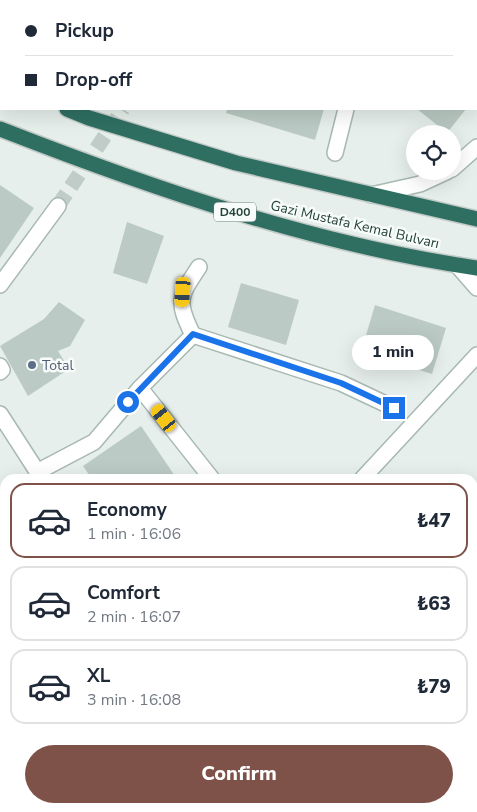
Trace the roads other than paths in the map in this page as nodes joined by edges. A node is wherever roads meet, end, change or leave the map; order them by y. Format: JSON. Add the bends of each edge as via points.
{"nodes":[{"id":1,"x":69,"y":110,"type":"edge"},
{"id":2,"x":75,"y":110,"type":"edge"},
{"id":3,"x":346,"y":110,"type":"edge"},
{"id":4,"x":89,"y":118,"type":"junction"},
{"id":5,"x":0,"y":129,"type":"edge"},
{"id":6,"x":477,"y":147,"type":"edge"},
{"id":7,"x":335,"y":152,"type":"dead end"},
{"id":8,"x":461,"y":161,"type":"edge"},
{"id":9,"x":429,"y":180,"type":"edge"},
{"id":10,"x":369,"y":195,"type":"junction"},
{"id":11,"x":58,"y":206,"type":"tunnel mouth"},
{"id":12,"x":477,"y":219,"type":"edge"},
{"id":13,"x":457,"y":265,"type":"junction"},
{"id":14,"x":199,"y":267,"type":"dead end"},
{"id":15,"x":477,"y":268,"type":"edge"},
{"id":16,"x":0,"y":285,"type":"edge"},
{"id":17,"x":477,"y":288,"type":"edge"},
{"id":18,"x":193,"y":334,"type":"junction"},
{"id":19,"x":477,"y":355,"type":"edge"},
{"id":20,"x":0,"y":366,"type":"edge"},
{"id":21,"x":0,"y":372,"type":"edge"},
{"id":22,"x":140,"y":388,"type":"junction"},
{"id":23,"x":394,"y":408,"type":"dead end"},
{"id":24,"x":1,"y":417,"type":"edge"},
{"id":25,"x":39,"y":474,"type":"edge"},
{"id":26,"x":43,"y":474,"type":"edge"},
{"id":27,"x":208,"y":474,"type":"edge"},
{"id":28,"x":367,"y":474,"type":"edge"}],
"edges":[{"from":1,"to":4,"type":"highway"},
{"from":2,"to":4,"type":"main road"},
{"from":3,"to":7,"type":"street"},
{"from":4,"to":10,"type":"highway","via":[[236,163]]},
{"from":5,"to":13,"type":"highway","name":"Gazi Mustafa Kemal Bulvarı","number":"D400","via":[[109,172],[235,212]]},
{"from":6,"to":8,"type":"street"},
{"from":9,"to":10,"type":"street"},
{"from":10,"to":12,"type":"highway"},
{"from":11,"to":16,"type":"street"},
{"from":13,"to":15,"type":"highway","name":"Gazi Mustafa Kemal Bulvarı","number":"D400"},
{"from":13,"to":17,"type":"street"},
{"from":14,"to":18,"type":"street","via":[[183,292],[181,311]]},
{"from":18,"to":22,"type":"street"},
{"from":18,"to":23,"type":"street","via":[[341,383]]},
{"from":19,"to":28,"type":"street"},
{"from":20,"to":21,"type":"street"},
{"from":22,"to":26,"type":"street","via":[[94,442]]},
{"from":22,"to":27,"type":"street"},
{"from":24,"to":25,"type":"street"}]}
